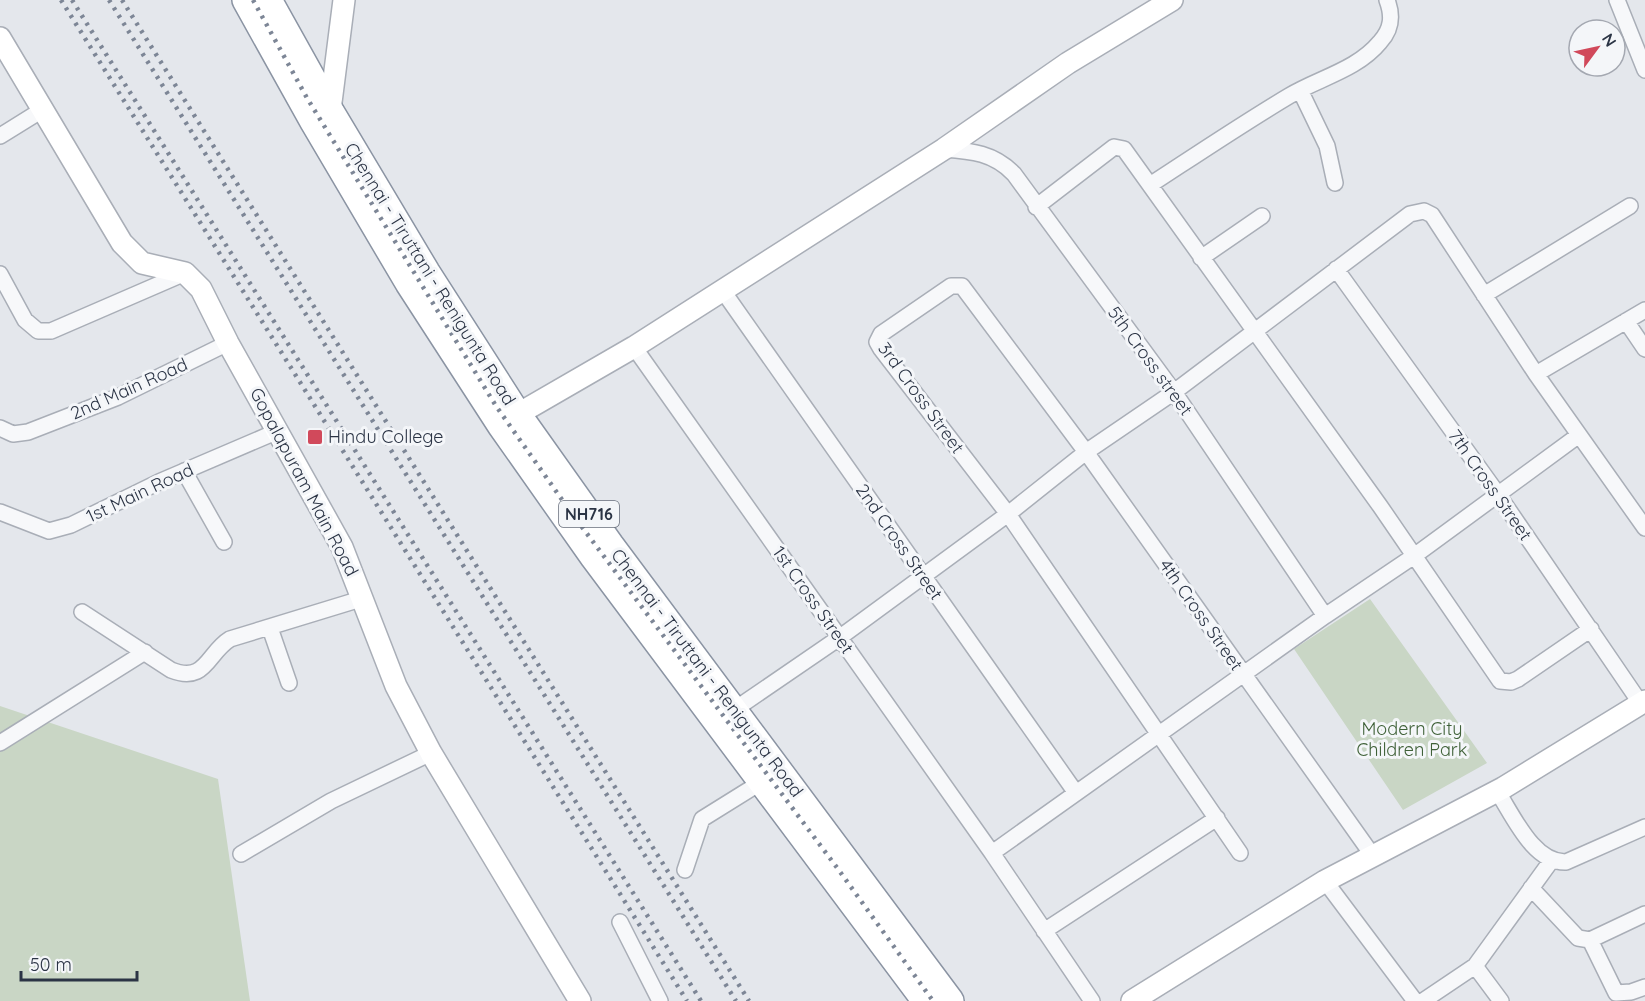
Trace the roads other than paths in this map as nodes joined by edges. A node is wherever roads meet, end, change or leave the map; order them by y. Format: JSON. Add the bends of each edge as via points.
{"nodes":[{"id":1,"x":246,"y":0,"type":"edge"},
{"id":2,"x":268,"y":0,"type":"edge"},
{"id":3,"x":344,"y":0,"type":"edge"},
{"id":4,"x":1172,"y":0,"type":"edge"},
{"id":5,"x":1387,"y":0,"type":"edge"},
{"id":6,"x":1617,"y":0,"type":"edge"},
{"id":7,"x":0,"y":38,"type":"edge"},
{"id":8,"x":1645,"y":70,"type":"edge"},
{"id":9,"x":1300,"y":90,"type":"junction"},
{"id":10,"x":42,"y":110,"type":"junction"},
{"id":11,"x":326,"y":124,"type":"junction"},
{"id":12,"x":0,"y":136,"type":"edge"},
{"id":13,"x":944,"y":148,"type":"junction"},
{"id":14,"x":1335,"y":183,"type":"dead end"},
{"id":15,"x":1150,"y":185,"type":"junction"},
{"id":16,"x":1630,"y":206,"type":"dead end"},
{"id":17,"x":1036,"y":207,"type":"junction"},
{"id":18,"x":1262,"y":216,"type":"dead end"},
{"id":19,"x":1201,"y":258,"type":"junction"},
{"id":20,"x":1336,"y":269,"type":"junction"},
{"id":21,"x":185,"y":273,"type":"junction"},
{"id":22,"x":0,"y":274,"type":"edge"},
{"id":23,"x":723,"y":291,"type":"junction"},
{"id":24,"x":1484,"y":295,"type":"junction"},
{"id":25,"x":1645,"y":310,"type":"edge"},
{"id":26,"x":1626,"y":321,"type":"junction"},
{"id":27,"x":1254,"y":333,"type":"junction"},
{"id":28,"x":228,"y":343,"type":"junction"},
{"id":29,"x":634,"y":347,"type":"junction"},
{"id":30,"x":1645,"y":349,"type":"edge"},
{"id":31,"x":1536,"y":374,"type":"junction"},
{"id":32,"x":1029,"y":375,"type":"joint"},
{"id":33,"x":1174,"y":392,"type":"junction"},
{"id":34,"x":509,"y":419,"type":"junction"},
{"id":35,"x":0,"y":428,"type":"edge"},
{"id":36,"x":278,"y":431,"type":"junction"},
{"id":37,"x":1579,"y":435,"type":"junction"},
{"id":38,"x":1086,"y":452,"type":"junction"},
{"id":39,"x":184,"y":471,"type":"junction"},
{"id":40,"x":1497,"y":493,"type":"junction"},
{"id":41,"x":0,"y":512,"type":"edge"},
{"id":42,"x":1008,"y":514,"type":"junction"},
{"id":43,"x":1645,"y":528,"type":"edge"},
{"id":44,"x":224,"y":542,"type":"dead end"},
{"id":45,"x":1414,"y":556,"type":"junction"},
{"id":46,"x":924,"y":576,"type":"junction"},
{"id":47,"x":364,"y":598,"type":"junction"},
{"id":48,"x":82,"y":612,"type":"dead end"},
{"id":49,"x":1325,"y":616,"type":"junction"},
{"id":50,"x":270,"y":628,"type":"junction"},
{"id":51,"x":1591,"y":629,"type":"junction"},
{"id":52,"x":839,"y":638,"type":"junction"},
{"id":53,"x":145,"y":652,"type":"junction"},
{"id":54,"x":1243,"y":674,"type":"junction"},
{"id":55,"x":289,"y":683,"type":"dead end"},
{"id":56,"x":1643,"y":702,"type":"edge"},
{"id":57,"x":726,"y":715,"type":"junction"},
{"id":58,"x":1159,"y":734,"type":"junction"},
{"id":59,"x":0,"y":743,"type":"edge"},
{"id":60,"x":431,"y":753,"type":"junction"},
{"id":61,"x":763,"y":781,"type":"junction"},
{"id":62,"x":1497,"y":791,"type":"junction"},
{"id":63,"x":1077,"y":793,"type":"junction"},
{"id":64,"x":1217,"y":818,"type":"junction"},
{"id":65,"x":1645,"y":827,"type":"edge"},
{"id":66,"x":992,"y":853,"type":"junction"},
{"id":67,"x":1240,"y":853,"type":"dead end"},
{"id":68,"x":242,"y":854,"type":"dead end"},
{"id":69,"x":1373,"y":856,"type":"junction"},
{"id":70,"x":1551,"y":861,"type":"junction"},
{"id":71,"x":685,"y":870,"type":"dead end"},
{"id":72,"x":1325,"y":881,"type":"junction"},
{"id":73,"x":1531,"y":888,"type":"junction"},
{"id":74,"x":1645,"y":914,"type":"edge"},
{"id":75,"x":620,"y":922,"type":"dead end"},
{"id":76,"x":1044,"y":931,"type":"junction"},
{"id":77,"x":1590,"y":940,"type":"junction"},
{"id":78,"x":1475,"y":966,"type":"junction"},
{"id":79,"x":1645,"y":987,"type":"edge"},
{"id":80,"x":580,"y":1001,"type":"edge"},
{"id":81,"x":660,"y":1001,"type":"edge"},
{"id":82,"x":926,"y":1001,"type":"edge"},
{"id":83,"x":950,"y":1001,"type":"edge"},
{"id":84,"x":1092,"y":1001,"type":"edge"},
{"id":85,"x":1132,"y":1001,"type":"edge"},
{"id":86,"x":1415,"y":1001,"type":"edge"},
{"id":87,"x":1423,"y":1001,"type":"edge"},
{"id":88,"x":1501,"y":1001,"type":"edge"}],
"edges":[{"from":1,"to":11,"type":"highway","name":"Chennai - Tiruttani - Renigunta Road","number":"NH716"},
{"from":2,"to":11,"type":"highway","name":"Chennai - Tiruttani - Renigunta Road","number":"NH716"},
{"from":3,"to":11,"type":"street"},
{"from":4,"to":13,"type":"street","via":[[1068,63]]},
{"from":5,"to":9,"type":"street","via":[[1392,16],[1380,43],[1335,74]]},
{"from":6,"to":8,"type":"street"},
{"from":7,"to":10,"type":"street"},
{"from":9,"to":14,"type":"street","via":[[1327,146]]},
{"from":9,"to":15,"type":"street"},
{"from":10,"to":12,"type":"street"},
{"from":10,"to":21,"type":"street","via":[[122,243],[142,263]]},
{"from":11,"to":34,"type":"highway","name":"Chennai - Tiruttani - Renigunta Road","number":"NH716","via":[[409,283]]},
{"from":13,"to":17,"type":"street","name":"5th Cross street","via":[[978,152],[1003,162]]},
{"from":13,"to":23,"type":"street"},
{"from":15,"to":17,"type":"street","via":[[1124,149],[1117,147]]},
{"from":15,"to":19,"type":"street"},
{"from":16,"to":24,"type":"street"},
{"from":17,"to":33,"type":"street","name":"5th Cross street"},
{"from":18,"to":19,"type":"street"},
{"from":19,"to":27,"type":"street"},
{"from":20,"to":24,"type":"street","via":[[1416,210],[1424,211],[1432,215]]},
{"from":20,"to":27,"type":"street"},
{"from":20,"to":40,"type":"street","name":"7th Cross Street"},
{"from":21,"to":22,"type":"street","via":[[51,331],[38,331],[25,320]]},
{"from":21,"to":28,"type":"street","name":"Gopalapuram Main Road","via":[[201,289]]},
{"from":23,"to":29,"type":"street"},
{"from":23,"to":46,"type":"street","name":"2nd Cross Street"},
{"from":24,"to":31,"type":"street"},
{"from":25,"to":26,"type":"street"},
{"from":26,"to":30,"type":"street"},
{"from":26,"to":31,"type":"street"},
{"from":27,"to":33,"type":"street"},
{"from":27,"to":45,"type":"street"},
{"from":28,"to":35,"type":"street","name":"2nd Main Road","via":[[118,397],[28,432],[13,434]]},
{"from":28,"to":36,"type":"street","name":"Gopalapuram Main Road"},
{"from":29,"to":34,"type":"street"},
{"from":29,"to":52,"type":"street","name":"1st Cross Street"},
{"from":31,"to":37,"type":"street"},
{"from":32,"to":38,"type":"street","name":"4th Cross Street"},
{"from":32,"to":42,"type":"street","name":"3rd Cross Street","via":[[958,284],[881,334],[877,342]]},
{"from":33,"to":38,"type":"street"},
{"from":33,"to":49,"type":"street","name":"5th Cross street"},
{"from":34,"to":57,"type":"highway","name":"Chennai - Tiruttani - Renigunta Road","number":"NH716","via":[[594,556]]},
{"from":36,"to":39,"type":"street","name":"1st Main Road"},
{"from":36,"to":47,"type":"street","name":"Gopalapuram Main Road","via":[[342,546]]},
{"from":37,"to":40,"type":"street"},
{"from":37,"to":43,"type":"street"},
{"from":38,"to":42,"type":"street"},
{"from":38,"to":54,"type":"street","name":"4th Cross Street"},
{"from":39,"to":41,"type":"street","name":"1st Main Road","via":[[57,529],[38,529]]},
{"from":39,"to":44,"type":"street"},
{"from":40,"to":45,"type":"street"},
{"from":40,"to":51,"type":"street","name":"7th Cross Street"},
{"from":42,"to":46,"type":"street"},
{"from":42,"to":58,"type":"street"},
{"from":45,"to":49,"type":"street"},
{"from":45,"to":51,"type":"street","via":[[1500,681],[1518,679]]},
{"from":46,"to":52,"type":"street"},
{"from":46,"to":63,"type":"street","name":"2nd Cross Street"},
{"from":47,"to":50,"type":"street"},
{"from":47,"to":60,"type":"street","name":"Gopalapuram Main Road","via":[[396,686]]},
{"from":48,"to":53,"type":"street"},
{"from":49,"to":54,"type":"street"},
{"from":50,"to":53,"type":"street","via":[[230,639],[207,666],[196,672],[181,674]]},
{"from":50,"to":55,"type":"street"},
{"from":51,"to":56,"type":"street","name":"7th Cross Street"},
{"from":52,"to":57,"type":"street"},
{"from":52,"to":66,"type":"street","name":"1st Cross Street"},
{"from":53,"to":59,"type":"street"},
{"from":54,"to":58,"type":"street"},
{"from":54,"to":69,"type":"street","name":"4th Cross Street"},
{"from":56,"to":62,"type":"street"},
{"from":57,"to":61,"type":"highway","name":"Chennai - Tiruttani - Renigunta Road","number":"NH716"},
{"from":57,"to":83,"type":"highway","name":"Chennai - Tiruttani - Renigunta Road","number":"NH716"},
{"from":58,"to":63,"type":"street"},
{"from":58,"to":64,"type":"street"},
{"from":60,"to":68,"type":"street","via":[[331,801]]},
{"from":60,"to":80,"type":"street","name":"Gopalapuram Main Road"},
{"from":61,"to":71,"type":"street","via":[[702,819]]},
{"from":61,"to":82,"type":"highway","name":"Chennai - Tiruttani - Renigunta Road","number":"NH716"},
{"from":62,"to":69,"type":"street"},
{"from":62,"to":70,"type":"street","via":[[1533,845]]},
{"from":63,"to":66,"type":"street"},
{"from":64,"to":67,"type":"street"},
{"from":64,"to":76,"type":"street"},
{"from":65,"to":70,"type":"street","via":[[1566,862]]},
{"from":66,"to":76,"type":"street","name":"1st Cross Street"},
{"from":69,"to":72,"type":"street"},
{"from":70,"to":73,"type":"street"},
{"from":72,"to":85,"type":"street"},
{"from":72,"to":86,"type":"street"},
{"from":73,"to":77,"type":"street","via":[[1578,938]]},
{"from":73,"to":78,"type":"street"},
{"from":74,"to":77,"type":"street"},
{"from":75,"to":81,"type":"street"},
{"from":76,"to":84,"type":"street","name":"1st Cross Street"},
{"from":77,"to":79,"type":"street","via":[[1616,993]]},
{"from":78,"to":87,"type":"street"},
{"from":78,"to":88,"type":"street"}]}
